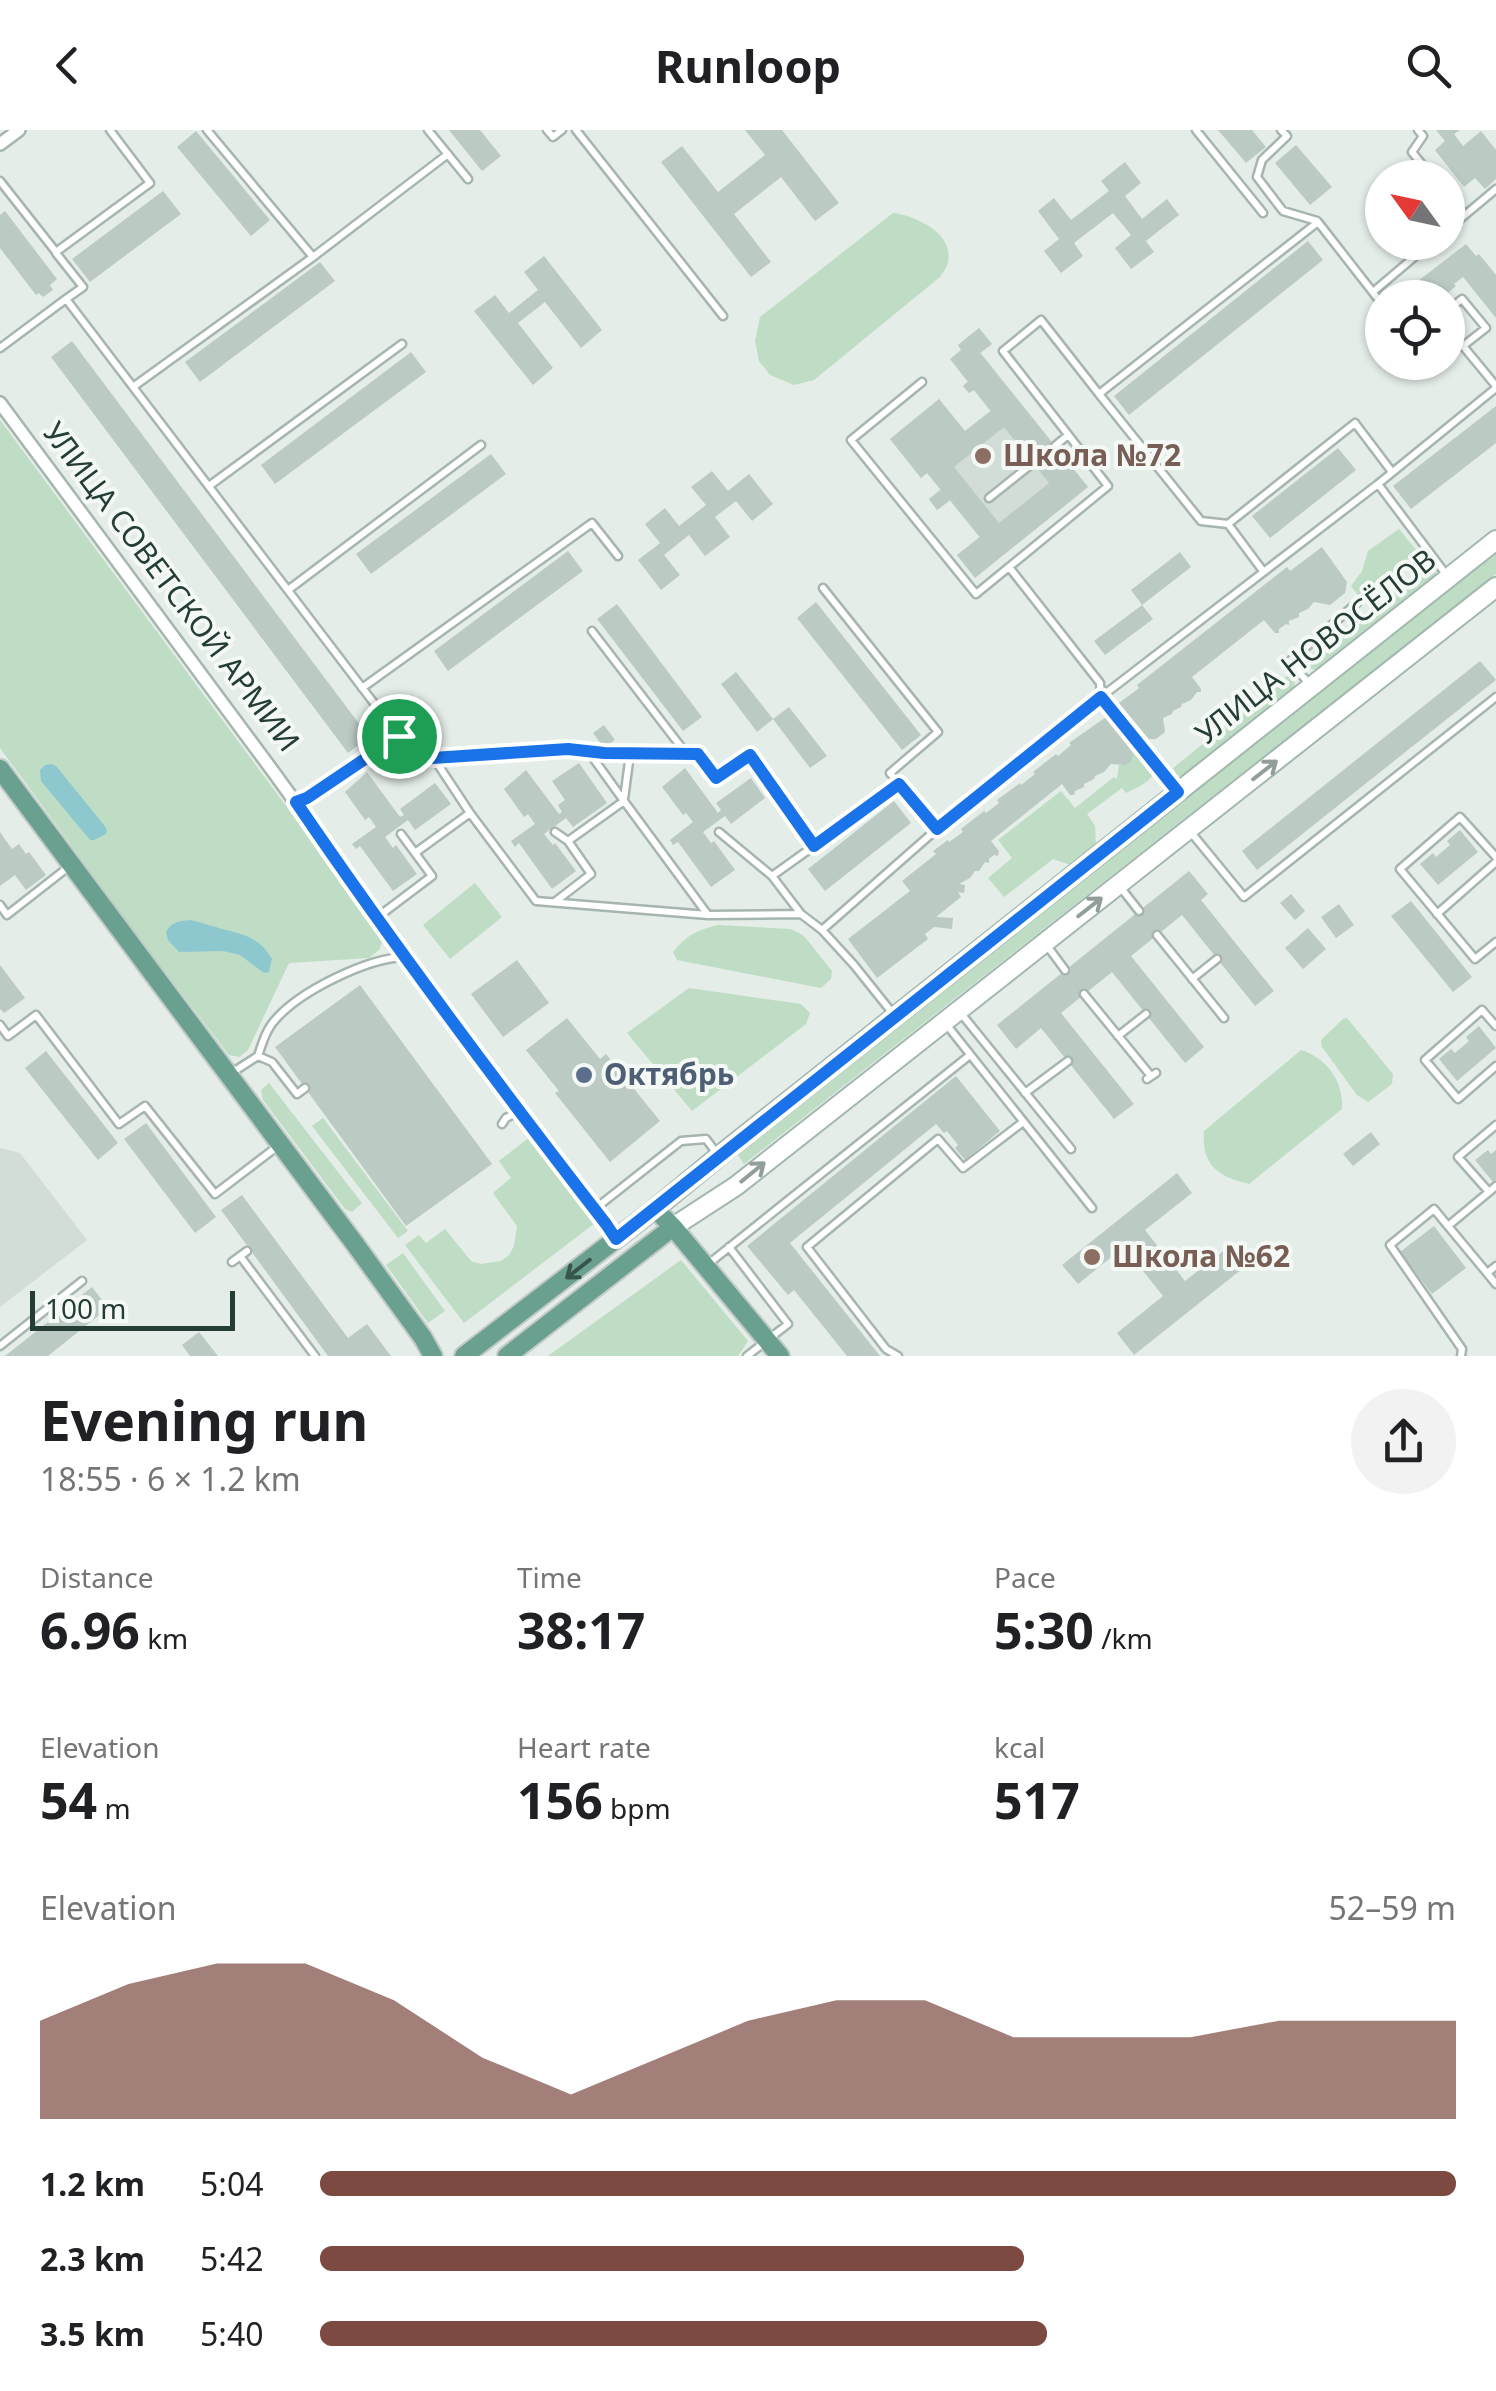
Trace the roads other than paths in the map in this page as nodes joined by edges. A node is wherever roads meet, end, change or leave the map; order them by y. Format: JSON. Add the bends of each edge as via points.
{"nodes":[{"id":1,"x":18,"y":130,"type":"edge"},
{"id":2,"x":110,"y":130,"type":"edge"},
{"id":3,"x":207,"y":130,"type":"edge"},
{"id":4,"x":428,"y":130,"type":"edge"},
{"id":5,"x":547,"y":130,"type":"edge"},
{"id":6,"x":562,"y":130,"type":"edge"},
{"id":7,"x":576,"y":130,"type":"edge"},
{"id":8,"x":1196,"y":130,"type":"edge"},
{"id":9,"x":1281,"y":130,"type":"edge"},
{"id":10,"x":1418,"y":130,"type":"edge"},
{"id":11,"x":0,"y":144,"type":"edge"},
{"id":12,"x":448,"y":154,"type":"junction"},
{"id":13,"x":1418,"y":160,"type":"edge"},
{"id":14,"x":468,"y":178,"type":"dead end"},
{"id":15,"x":0,"y":181,"type":"edge"},
{"id":16,"x":1496,"y":190,"type":"edge"},
{"id":17,"x":1264,"y":213,"type":"dead end"},
{"id":18,"x":1465,"y":216,"type":"edge"},
{"id":19,"x":1318,"y":222,"type":"junction"},
{"id":20,"x":56,"y":252,"type":"junction"},
{"id":21,"x":312,"y":257,"type":"junction"},
{"id":22,"x":1411,"y":260,"type":"edge"},
{"id":23,"x":1387,"y":280,"type":"edge"},
{"id":24,"x":1365,"y":282,"type":"edge"},
{"id":25,"x":66,"y":298,"type":"junction"},
{"id":26,"x":1465,"y":303,"type":"edge"},
{"id":27,"x":723,"y":316,"type":"dead end"},
{"id":28,"x":402,"y":344,"type":"dead end"},
{"id":29,"x":1465,"y":344,"type":"edge"},
{"id":30,"x":0,"y":348,"type":"edge"},
{"id":31,"x":1465,"y":348,"type":"edge"},
{"id":32,"x":922,"y":382,"type":"dead end"},
{"id":33,"x":133,"y":386,"type":"junction"},
{"id":34,"x":1496,"y":387,"type":"edge"},
{"id":35,"x":1099,"y":394,"type":"junction"},
{"id":36,"x":0,"y":403,"type":"edge"},
{"id":37,"x":1068,"y":435,"type":"junction"},
{"id":38,"x":481,"y":445,"type":"dead end"},
{"id":39,"x":1055,"y":446,"type":"dead end"},
{"id":40,"x":1033,"y":463,"type":"dead end"},
{"id":41,"x":1392,"y":472,"type":"junction"},
{"id":42,"x":1378,"y":484,"type":"junction"},
{"id":43,"x":208,"y":486,"type":"junction"},
{"id":44,"x":989,"y":498,"type":"dead end"},
{"id":45,"x":1228,"y":524,"type":"junction"},
{"id":46,"x":1496,"y":540,"type":"edge"},
{"id":47,"x":618,"y":556,"type":"dead end"},
{"id":48,"x":1008,"y":567,"type":"junction"},
{"id":49,"x":1263,"y":571,"type":"junction"},
{"id":50,"x":1448,"y":578,"type":"junction"},
{"id":51,"x":1496,"y":586,"type":"edge"},
{"id":52,"x":823,"y":588,"type":"dead end"},
{"id":53,"x":288,"y":590,"type":"junction"},
{"id":54,"x":1356,"y":604,"type":"dead end"},
{"id":55,"x":592,"y":631,"type":"dead end"},
{"id":56,"x":1311,"y":686,"type":"junction"},
{"id":57,"x":362,"y":688,"type":"junction"},
{"id":58,"x":1101,"y":697,"type":"junction"},
{"id":59,"x":1496,"y":697,"type":"edge"},
{"id":60,"x":399,"y":736,"type":"junction"},
{"id":61,"x":588,"y":751,"type":"junction"},
{"id":62,"x":686,"y":753,"type":"junction"},
{"id":63,"x":630,"y":754,"type":"junction"},
{"id":64,"x":433,"y":758,"type":"junction"},
{"id":65,"x":3,"y":779,"type":"edge"},
{"id":66,"x":899,"y":784,"type":"junction"},
{"id":67,"x":1178,"y":792,"type":"junction"},
{"id":68,"x":624,"y":801,"type":"junction"},
{"id":69,"x":296,"y":802,"type":"junction"},
{"id":70,"x":470,"y":813,"type":"junction"},
{"id":71,"x":937,"y":829,"type":"junction"},
{"id":72,"x":1189,"y":830,"type":"junction"},
{"id":73,"x":555,"y":832,"type":"dead end"},
{"id":74,"x":719,"y":832,"type":"dead end"},
{"id":75,"x":400,"y":834,"type":"dead end"},
{"id":76,"x":568,"y":841,"type":"junction"},
{"id":77,"x":814,"y":846,"type":"junction"},
{"id":78,"x":415,"y":853,"type":"junction"},
{"id":79,"x":1496,"y":860,"type":"edge"},
{"id":80,"x":72,"y":864,"type":"junction"},
{"id":81,"x":772,"y":876,"type":"junction"},
{"id":82,"x":1118,"y":884,"type":"junction"},
{"id":83,"x":554,"y":902,"type":"junction"},
{"id":84,"x":0,"y":905,"type":"edge"},
{"id":85,"x":1138,"y":911,"type":"dead end"},
{"id":86,"x":801,"y":914,"type":"junction"},
{"id":87,"x":1438,"y":914,"type":"junction"},
{"id":88,"x":708,"y":915,"type":"junction"},
{"id":89,"x":377,"y":918,"type":"junction"},
{"id":90,"x":822,"y":930,"type":"junction"},
{"id":91,"x":1157,"y":935,"type":"dead end"},
{"id":92,"x":1496,"y":942,"type":"edge"},
{"id":93,"x":1044,"y":943,"type":"junction"},
{"id":94,"x":406,"y":957,"type":"junction"},
{"id":95,"x":1217,"y":959,"type":"dead end"},
{"id":96,"x":1066,"y":970,"type":"dead end"},
{"id":97,"x":1192,"y":979,"type":"junction"},
{"id":98,"x":1084,"y":994,"type":"dead end"},
{"id":99,"x":1146,"y":1014,"type":"dead end"},
{"id":100,"x":951,"y":1015,"type":"junction"},
{"id":101,"x":894,"y":1016,"type":"junction"},
{"id":102,"x":1224,"y":1018,"type":"dead end"},
{"id":103,"x":0,"y":1025,"type":"edge"},
{"id":104,"x":1496,"y":1026,"type":"edge"},
{"id":105,"x":1118,"y":1036,"type":"junction"},
{"id":106,"x":970,"y":1055,"type":"junction"},
{"id":107,"x":258,"y":1056,"type":"junction"},
{"id":108,"x":1068,"y":1061,"type":"dead end"},
{"id":109,"x":1496,"y":1066,"type":"edge"},
{"id":110,"x":228,"y":1076,"type":"junction"},
{"id":111,"x":1151,"y":1076,"type":"dead end"},
{"id":112,"x":305,"y":1088,"type":"dead end"},
{"id":113,"x":1026,"y":1093,"type":"junction"},
{"id":114,"x":519,"y":1111,"type":"junction"},
{"id":115,"x":1023,"y":1122,"type":"junction"},
{"id":116,"x":502,"y":1124,"type":"dead end"},
{"id":117,"x":1496,"y":1125,"type":"edge"},
{"id":118,"x":279,"y":1144,"type":"junction"},
{"id":119,"x":1070,"y":1149,"type":"dead end"},
{"id":120,"x":718,"y":1156,"type":"junction"},
{"id":121,"x":1496,"y":1186,"type":"edge"},
{"id":122,"x":1489,"y":1192,"type":"junction"},
{"id":123,"x":1092,"y":1208,"type":"dead end"},
{"id":124,"x":595,"y":1209,"type":"junction"},
{"id":125,"x":655,"y":1209,"type":"junction"},
{"id":126,"x":1448,"y":1226,"type":"junction"},
{"id":127,"x":673,"y":1227,"type":"junction"},
{"id":128,"x":616,"y":1239,"type":"junction"},
{"id":129,"x":728,"y":1247,"type":"junction"},
{"id":130,"x":232,"y":1262,"type":"dead end"},
{"id":131,"x":706,"y":1266,"type":"junction"},
{"id":132,"x":1496,"y":1266,"type":"edge"},
{"id":133,"x":1487,"y":1273,"type":"junction"},
{"id":134,"x":82,"y":1281,"type":"dead end"},
{"id":135,"x":1496,"y":1284,"type":"edge"},
{"id":136,"x":766,"y":1340,"type":"junction"},
{"id":137,"x":0,"y":1346,"type":"edge"},
{"id":138,"x":315,"y":1356,"type":"edge"},
{"id":139,"x":434,"y":1356,"type":"edge"},
{"id":140,"x":464,"y":1356,"type":"edge"},
{"id":141,"x":508,"y":1356,"type":"edge"},
{"id":142,"x":746,"y":1356,"type":"edge"},
{"id":143,"x":780,"y":1356,"type":"edge"},
{"id":144,"x":898,"y":1356,"type":"edge"},
{"id":145,"x":1461,"y":1356,"type":"edge"}],
"edges":[{"from":1,"to":11,"type":"street"},
{"from":2,"to":20,"type":"lane","via":[[150,182]]},
{"from":3,"to":21,"type":"lane"},
{"from":4,"to":12,"type":"lane"},
{"from":5,"to":6,"type":"lane","via":[[553,137]]},
{"from":7,"to":27,"type":"lane"},
{"from":8,"to":17,"type":"lane"},
{"from":9,"to":19,"type":"lane","via":[[1287,136],[1262,160],[1258,176],[1283,211]]},
{"from":10,"to":13,"type":"lane","via":[[1422,136],[1412,152]]},
{"from":12,"to":14,"type":"lane"},
{"from":12,"to":21,"type":"lane"},
{"from":15,"to":20,"type":"lane"},
{"from":16,"to":18,"type":"lane"},
{"from":19,"to":24,"type":"lane"},
{"from":19,"to":35,"type":"lane"},
{"from":20,"to":25,"type":"lane","via":[[83,287]]},
{"from":21,"to":33,"type":"lane"},
{"from":22,"to":23,"type":"lane"},
{"from":25,"to":30,"type":"lane"},
{"from":25,"to":33,"type":"lane"},
{"from":26,"to":29,"type":"lane","via":[[1486,328]]},
{"from":28,"to":43,"type":"lane"},
{"from":31,"to":34,"type":"lane"},
{"from":32,"to":48,"type":"lane","via":[[851,440],[976,594]]},
{"from":33,"to":43,"type":"lane"},
{"from":34,"to":41,"type":"lane"},
{"from":35,"to":37,"type":"lane","via":[[1041,320],[1003,351]]},
{"from":35,"to":45,"type":"lane","via":[[1201,521]]},
{"from":36,"to":69,"type":"street","name":"УЛИЦА СОВЕТСКОЙ АРМИИ"},
{"from":37,"to":39,"type":"lane"},
{"from":37,"to":48,"type":"lane","via":[[1108,486]]},
{"from":38,"to":53,"type":"lane"},
{"from":40,"to":44,"type":"lane"},
{"from":41,"to":42,"type":"lane"},
{"from":41,"to":45,"type":"lane","via":[[1355,423]]},
{"from":42,"to":49,"type":"lane"},
{"from":42,"to":50,"type":"lane"},
{"from":43,"to":53,"type":"lane"},
{"from":45,"to":49,"type":"lane"},
{"from":46,"to":50,"type":"main road","name":"УЛИЦА НОВОСЁЛОВ"},
{"from":47,"to":57,"type":"lane","via":[[592,523]]},
{"from":48,"to":58,"type":"lane","via":[[1100,683]]},
{"from":49,"to":58,"type":"lane"},
{"from":50,"to":56,"type":"main road","name":"УЛИЦА НОВОСЁЛОВ"},
{"from":72,"to":51,"type":"main road","one_way":true},
{"from":52,"to":66,"type":"lane","via":[[938,732],[890,772]]},
{"from":53,"to":57,"type":"lane"},
{"from":54,"to":56,"type":"lane","via":[[1290,661]]},
{"from":55,"to":62,"type":"lane"},
{"from":56,"to":67,"type":"main road","name":"УЛИЦА НОВОСЁЛОВ"},
{"from":57,"to":60,"type":"lane"},
{"from":58,"to":67,"type":"lane"},
{"from":58,"to":71,"type":"lane"},
{"from":59,"to":72,"type":"lane","via":[[1244,897]]},
{"from":60,"to":64,"type":"lane","via":[[413,754]]},
{"from":60,"to":69,"type":"lane"},
{"from":61,"to":63,"type":"lane"},
{"from":61,"to":64,"type":"lane"},
{"from":61,"to":68,"type":"lane"},
{"from":62,"to":63,"type":"lane"},
{"from":62,"to":77,"type":"lane","via":[[698,754],[716,778],[750,755]]},
{"from":63,"to":68,"type":"lane"},
{"from":64,"to":70,"type":"lane"},
{"from":65,"to":80,"type":"main road"},
{"from":66,"to":71,"type":"lane"},
{"from":66,"to":77,"type":"lane"},
{"from":67,"to":101,"type":"main road","name":"УЛИЦА НОВОСЁЛОВ"},
{"from":68,"to":76,"type":"lane"},
{"from":68,"to":88,"type":"lane"},
{"from":69,"to":89,"type":"street","name":"УЛИЦА СОВЕТСКОЙ АРМИИ"},
{"from":70,"to":78,"type":"lane"},
{"from":70,"to":83,"type":"lane","via":[[536,901]]},
{"from":71,"to":90,"type":"lane"},
{"from":72,"to":82,"type":"main road"},
{"from":73,"to":76,"type":"lane"},
{"from":74,"to":81,"type":"lane"},
{"from":75,"to":78,"type":"lane"},
{"from":76,"to":83,"type":"lane","via":[[590,874]]},
{"from":77,"to":81,"type":"lane"},
{"from":78,"to":89,"type":"lane","via":[[432,876]]},
{"from":79,"to":87,"type":"lane"},
{"from":79,"to":87,"type":"lane","via":[[1460,816],[1400,869]]},
{"from":80,"to":84,"type":"lane","via":[[7,915]]},
{"from":80,"to":110,"type":"main road"},
{"from":81,"to":86,"type":"lane"},
{"from":82,"to":85,"type":"lane"},
{"from":93,"to":82,"type":"main road","one_way":true},
{"from":83,"to":88,"type":"lane"},
{"from":86,"to":88,"type":"lane"},
{"from":86,"to":90,"type":"lane"},
{"from":87,"to":92,"type":"lane","via":[[1475,958]]},
{"from":89,"to":94,"type":"street","name":"УЛИЦА СОВЕТСКОЙ АРМИИ"},
{"from":90,"to":101,"type":"lane"},
{"from":91,"to":97,"type":"lane"},
{"from":93,"to":96,"type":"lane"},
{"from":93,"to":100,"type":"main road"},
{"from":94,"to":107,"type":"lane","via":[[342,975],[299,998],[273,1022]]},
{"from":94,"to":114,"type":"street","name":"УЛИЦА СОВЕТСКОЙ АРМИИ"},
{"from":95,"to":97,"type":"lane"},
{"from":97,"to":102,"type":"lane"},
{"from":98,"to":105,"type":"lane"},
{"from":99,"to":105,"type":"lane"},
{"from":100,"to":106,"type":"lane"},
{"from":100,"to":113,"type":"lane"},
{"from":127,"to":100,"type":"main road","one_way":true,"via":[[736,1186]]},
{"from":101,"to":120,"type":"main road","name":"УЛИЦА НОВОСЁЛОВ"},
{"from":103,"to":118,"type":"lane","via":[[8,1036],[36,1016],[120,1124],[145,1106],[215,1194]]},
{"from":104,"to":109,"type":"lane","via":[[1482,1010],[1425,1060],[1458,1099]]},
{"from":105,"to":111,"type":"lane"},
{"from":106,"to":115,"type":"lane"},
{"from":106,"to":129,"type":"lane"},
{"from":107,"to":110,"type":"lane"},
{"from":107,"to":112,"type":"lane","via":[[272,1062],[297,1094]]},
{"from":108,"to":113,"type":"lane"},
{"from":110,"to":118,"type":"main road"},
{"from":113,"to":119,"type":"lane"},
{"from":114,"to":116,"type":"lane"},
{"from":114,"to":124,"type":"street","name":"УЛИЦА СОВЕТСКОЙ АРМИИ"},
{"from":115,"to":123,"type":"lane"},
{"from":115,"to":144,"type":"lane","via":[[963,1168],[938,1139],[807,1247]]},
{"from":117,"to":122,"type":"lane","via":[[1458,1157]]},
{"from":118,"to":139,"type":"main road"},
{"from":120,"to":124,"type":"lane","via":[[706,1139],[681,1141]]},
{"from":120,"to":125,"type":"main road","name":"УЛИЦА НОВОСЁЛОВ"},
{"from":121,"to":122,"type":"lane"},
{"from":122,"to":126,"type":"lane"},
{"from":124,"to":128,"type":"street","name":"УЛИЦА СОВЕТСКОЙ АРМИИ"},
{"from":125,"to":127,"type":"main road"},
{"from":125,"to":128,"type":"main road","name":"УЛИЦА НОВОСЁЛОВ"},
{"from":126,"to":133,"type":"lane"},
{"from":126,"to":145,"type":"lane","via":[[1434,1209],[1390,1246]]},
{"from":127,"to":131,"type":"main road"},
{"from":127,"to":141,"type":"main road"},
{"from":128,"to":140,"type":"main road","name":"УЛИЦА НОВОСЁЛОВ","one_way":true},
{"from":129,"to":131,"type":"lane"},
{"from":129,"to":136,"type":"lane","via":[[788,1324]]},
{"from":130,"to":138,"type":"lane","via":[[244,1254]]},
{"from":131,"to":136,"type":"main road"},
{"from":132,"to":133,"type":"lane"},
{"from":133,"to":135,"type":"lane"},
{"from":134,"to":137,"type":"lane"},
{"from":136,"to":142,"type":"lane"},
{"from":136,"to":143,"type":"main road"}]}
